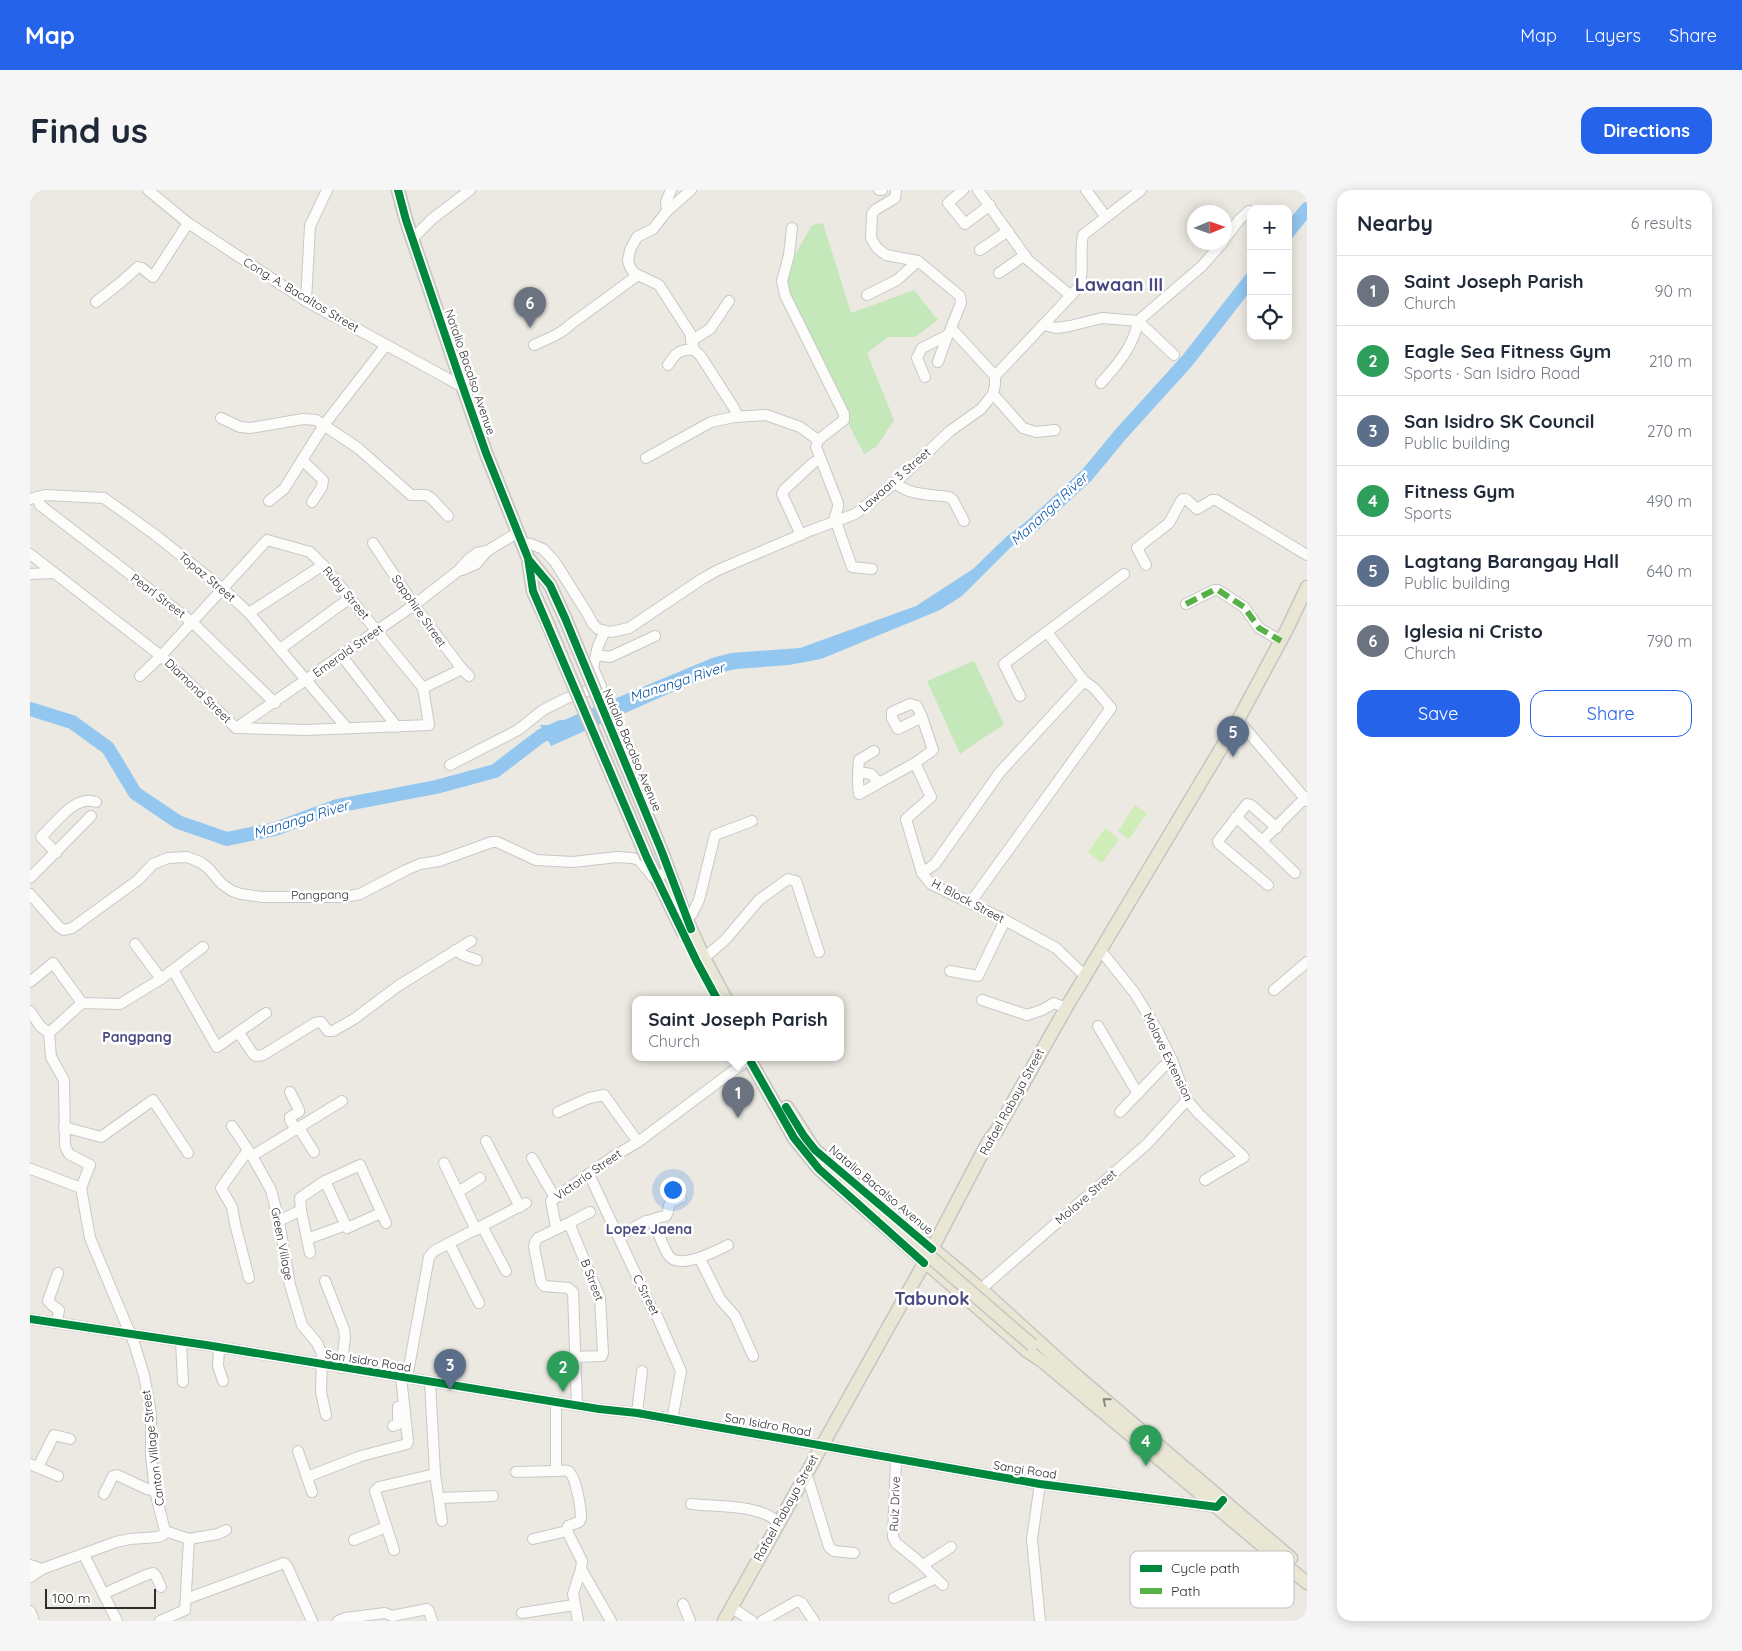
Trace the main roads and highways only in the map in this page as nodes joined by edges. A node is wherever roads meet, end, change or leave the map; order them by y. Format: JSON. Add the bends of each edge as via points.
{"nodes":[{"id":1,"x":398,"y":190,"type":"edge"},
{"id":2,"x":528,"y":558,"type":"junction"},
{"id":3,"x":1307,"y":586,"type":"edge"},
{"id":4,"x":1303,"y":607,"type":"edge"},
{"id":5,"x":663,"y":874,"type":"junction"},
{"id":6,"x":715,"y":996,"type":"edge"},
{"id":7,"x":724,"y":996,"type":"edge"},
{"id":8,"x":754,"y":1061,"type":"edge"},
{"id":9,"x":811,"y":1152,"type":"junction"},
{"id":10,"x":932,"y":1249,"type":"junction"},
{"id":11,"x":924,"y":1262,"type":"junction"},
{"id":12,"x":1046,"y":1356,"type":"junction"},
{"id":13,"x":1220,"y":1503,"type":"junction"},
{"id":14,"x":1272,"y":1551,"type":"edge"},
{"id":15,"x":1281,"y":1551,"type":"edge"},
{"id":16,"x":1294,"y":1562,"type":"edge"},
{"id":17,"x":1294,"y":1571,"type":"edge"},
{"id":18,"x":1307,"y":1572,"type":"edge"},
{"id":19,"x":1307,"y":1583,"type":"edge"},
{"id":20,"x":724,"y":1621,"type":"edge"}],
"edges":[{"from":1,"to":2,"type":"main road","name":"Natalio Bacalso Avenue","via":[[486,453]]},
{"from":2,"to":5,"type":"main road","name":"Natalio Bacalso Avenue","bridge":true,"via":[[533,591],[648,858]]},
{"from":2,"to":5,"type":"main road","name":"Natalio Bacalso Avenue","bridge":true,"via":[[550,585],[565,618],[662,852]]},
{"from":3,"to":4,"type":"main road","name":"Rafael Rabaya Street"},
{"from":4,"to":10,"type":"main road","name":"Rafael Rabaya Street","via":[[988,1142]]},
{"from":5,"to":6,"type":"main road","name":"Natalio Bacalso Avenue","via":[[697,962]]},
{"from":5,"to":7,"type":"main road","name":"Natalio Bacalso Avenue"},
{"from":8,"to":9,"type":"main road","name":"Natalio Bacalso Avenue","via":[[794,1138]]},
{"from":9,"to":10,"type":"main road","name":"Natalio Bacalso Avenue"},
{"from":9,"to":11,"type":"main road","name":"Natalio Bacalso Avenue","via":[[819,1169]]},
{"from":9,"to":12,"type":"main road","name":"Natalio Bacalso Avenue","bridge":true},
{"from":10,"to":11,"type":"main road","name":"Rafael Rabaya Street"},
{"from":10,"to":12,"type":"main road","name":"Natalio Bacalso Avenue","via":[[981,1289]]},
{"from":11,"to":12,"type":"main road","name":"Natalio Bacalso Avenue","via":[[1027,1351]]},
{"from":11,"to":20,"type":"main road","name":"Rafael Rabaya Street"},
{"from":12,"to":13,"type":"main road","name":"Natalio Bacalso Avenue"},
{"from":13,"to":14,"type":"main road","name":"Natalio Bacalso Avenue"},
{"from":13,"to":15,"type":"main road","name":"Natalio Bacalso Avenue"},
{"from":16,"to":18,"type":"main road","name":"Natalio Bacalso Avenue"},
{"from":17,"to":19,"type":"main road","name":"Natalio Bacalso Avenue"}]}
